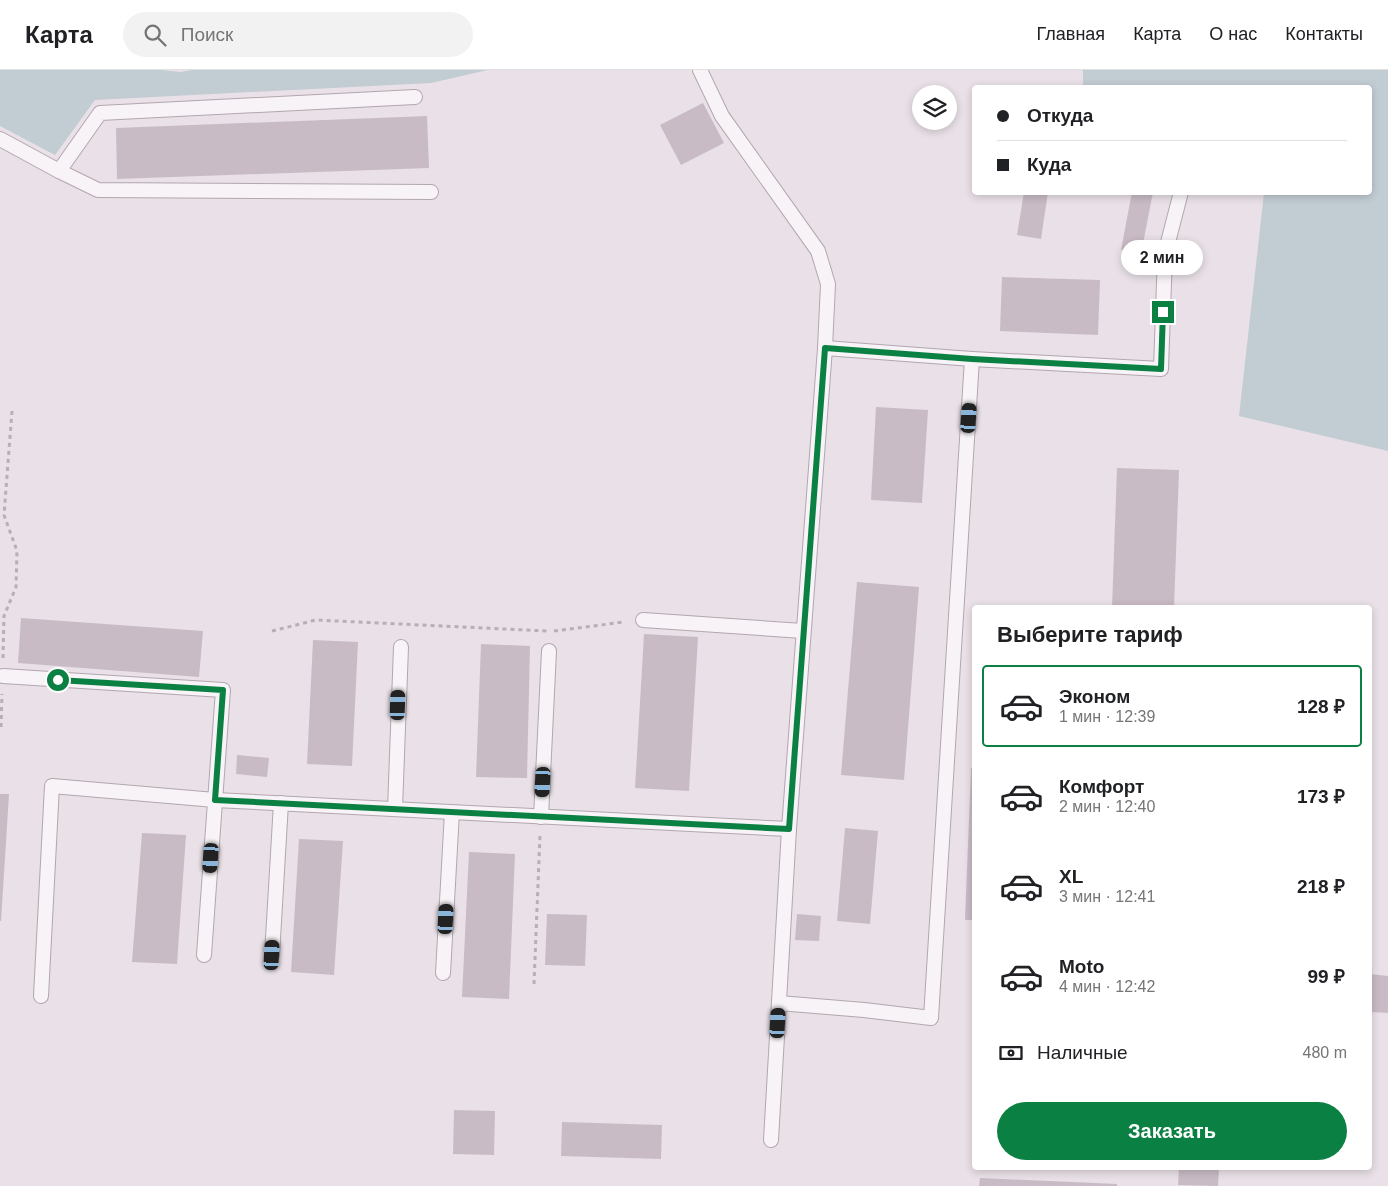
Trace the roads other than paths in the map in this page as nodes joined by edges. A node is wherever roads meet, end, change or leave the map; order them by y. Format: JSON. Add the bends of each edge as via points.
{"nodes":[{"id":1,"x":700,"y":70,"type":"edge"},
{"id":2,"x":415,"y":97,"type":"dead end"},
{"id":3,"x":0,"y":140,"type":"edge"},
{"id":4,"x":59,"y":171,"type":"junction"},
{"id":5,"x":431,"y":192,"type":"dead end"},
{"id":6,"x":1180,"y":195,"type":"edge"},
{"id":7,"x":825,"y":348,"type":"junction"},
{"id":8,"x":972,"y":359,"type":"junction"},
{"id":9,"x":643,"y":620,"type":"road end"},
{"id":10,"x":803,"y":630,"type":"junction"},
{"id":11,"x":400,"y":647,"type":"dead end"},
{"id":12,"x":549,"y":651,"type":"dead end"},
{"id":13,"x":3,"y":676,"type":"road end"},
{"id":14,"x":215,"y":800,"type":"junction"},
{"id":15,"x":282,"y":803,"type":"junction"},
{"id":16,"x":395,"y":809,"type":"junction"},
{"id":17,"x":452,"y":812,"type":"junction"},
{"id":18,"x":541,"y":817,"type":"junction"},
{"id":19,"x":789,"y":829,"type":"junction"},
{"id":20,"x":204,"y":955,"type":"dead end"},
{"id":21,"x":272,"y":955,"type":"dead end"},
{"id":22,"x":443,"y":973,"type":"dead end"},
{"id":23,"x":41,"y":996,"type":"dead end"},
{"id":24,"x":779,"y":1003,"type":"junction"},
{"id":25,"x":771,"y":1140,"type":"dead end"}],
"edges":[{"from":1,"to":7,"type":"lane","via":[[722,116],[818,251],[828,284]]},
{"from":2,"to":4,"type":"lane","via":[[100,113]]},
{"from":3,"to":4,"type":"lane"},
{"from":4,"to":5,"type":"lane","via":[[98,190]]},
{"from":6,"to":8,"type":"lane","via":[[1165,254],[1161,369]]},
{"from":7,"to":8,"type":"lane"},
{"from":7,"to":10,"type":"lane"},
{"from":8,"to":24,"type":"lane","via":[[931,1018]]},
{"from":9,"to":10,"type":"lane"},
{"from":10,"to":19,"type":"lane"},
{"from":11,"to":16,"type":"lane"},
{"from":12,"to":18,"type":"lane"},
{"from":13,"to":14,"type":"lane","via":[[223,690]]},
{"from":14,"to":15,"type":"lane"},
{"from":14,"to":20,"type":"lane"},
{"from":14,"to":23,"type":"lane","via":[[52,786]]},
{"from":15,"to":16,"type":"lane"},
{"from":15,"to":21,"type":"lane"},
{"from":16,"to":17,"type":"lane"},
{"from":17,"to":18,"type":"lane"},
{"from":17,"to":22,"type":"lane"},
{"from":18,"to":19,"type":"lane"},
{"from":19,"to":24,"type":"lane"},
{"from":24,"to":25,"type":"lane"}]}
